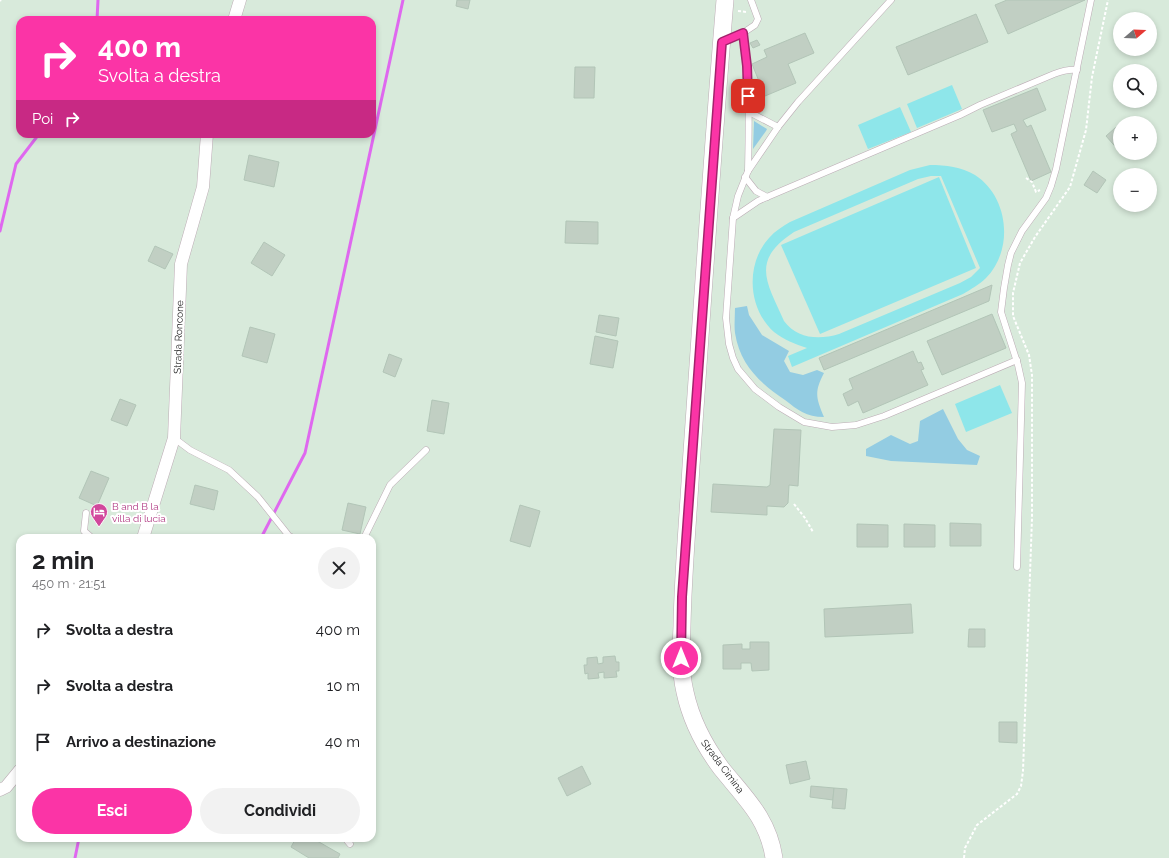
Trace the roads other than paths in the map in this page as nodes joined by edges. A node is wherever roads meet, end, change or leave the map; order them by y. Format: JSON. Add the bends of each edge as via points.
{"nodes":[{"id":1,"x":240,"y":0,"type":"edge"},
{"id":2,"x":751,"y":0,"type":"edge"},
{"id":3,"x":891,"y":0,"type":"edge"},
{"id":4,"x":1091,"y":0,"type":"edge"},
{"id":5,"x":725,"y":6,"type":"edge"},
{"id":6,"x":235,"y":16,"type":"edge"},
{"id":7,"x":743,"y":33,"type":"junction"},
{"id":8,"x":722,"y":42,"type":"junction"},
{"id":9,"x":1077,"y":70,"type":"junction"},
{"id":10,"x":749,"y":112,"type":"junction"},
{"id":11,"x":778,"y":127,"type":"junction"},
{"id":12,"x":207,"y":138,"type":"edge"},
{"id":13,"x":747,"y":174,"type":"junction"},
{"id":14,"x":767,"y":197,"type":"junction"},
{"id":15,"x":733,"y":218,"type":"junction"},
{"id":16,"x":1017,"y":360,"type":"junction"},
{"id":17,"x":174,"y":438,"type":"junction"},
{"id":18,"x":426,"y":450,"type":"dead end"},
{"id":19,"x":86,"y":513,"type":"dead end"},
{"id":20,"x":87,"y":534,"type":"edge"},
{"id":21,"x":144,"y":534,"type":"edge"},
{"id":22,"x":287,"y":534,"type":"edge"},
{"id":23,"x":366,"y":534,"type":"edge"},
{"id":24,"x":1017,"y":567,"type":"dead end"},
{"id":25,"x":16,"y":775,"type":"edge"},
{"id":26,"x":0,"y":790,"type":"edge"},
{"id":27,"x":774,"y":858,"type":"edge"}],
"edges":[{"from":1,"to":6,"type":"street"},
{"from":2,"to":7,"type":"lane","via":[[758,19],[756,25]]},
{"from":3,"to":11,"type":"lane"},
{"from":4,"to":9,"type":"lane"},
{"from":5,"to":8,"type":"main road","name":"Strada Cimina"},
{"from":7,"to":8,"type":"lane"},
{"from":7,"to":10,"type":"lane"},
{"from":8,"to":27,"type":"main road","name":"Strada Cimina","via":[[683,589],[681,671],[684,692],[697,730],[721,767],[763,822],[772,844]]},
{"from":9,"to":14,"type":"lane","via":[[1063,70],[980,104],[953,118]]},
{"from":9,"to":16,"type":"lane","via":[[1051,186],[1046,198],[1022,231],[1008,265],[1002,312]]},
{"from":10,"to":11,"type":"lane"},
{"from":10,"to":13,"type":"lane"},
{"from":11,"to":13,"type":"lane"},
{"from":12,"to":17,"type":"street","name":"Strada Roncone","via":[[203,187],[181,264]]},
{"from":13,"to":14,"type":"lane","via":[[756,191]]},
{"from":13,"to":15,"type":"lane"},
{"from":14,"to":15,"type":"lane"},
{"from":15,"to":16,"type":"lane","via":[[726,318],[733,358],[738,369],[755,389],[804,422],[832,427],[856,425],[884,416]]},
{"from":16,"to":24,"type":"lane","via":[[1022,384]]},
{"from":17,"to":21,"type":"street","name":"Strada Roncone"},
{"from":17,"to":22,"type":"lane","via":[[190,450],[230,470],[258,497]]},
{"from":18,"to":23,"type":"lane","via":[[390,485]]},
{"from":19,"to":20,"type":"lane","via":[[84,531]]},
{"from":25,"to":26,"type":"street"}]}
